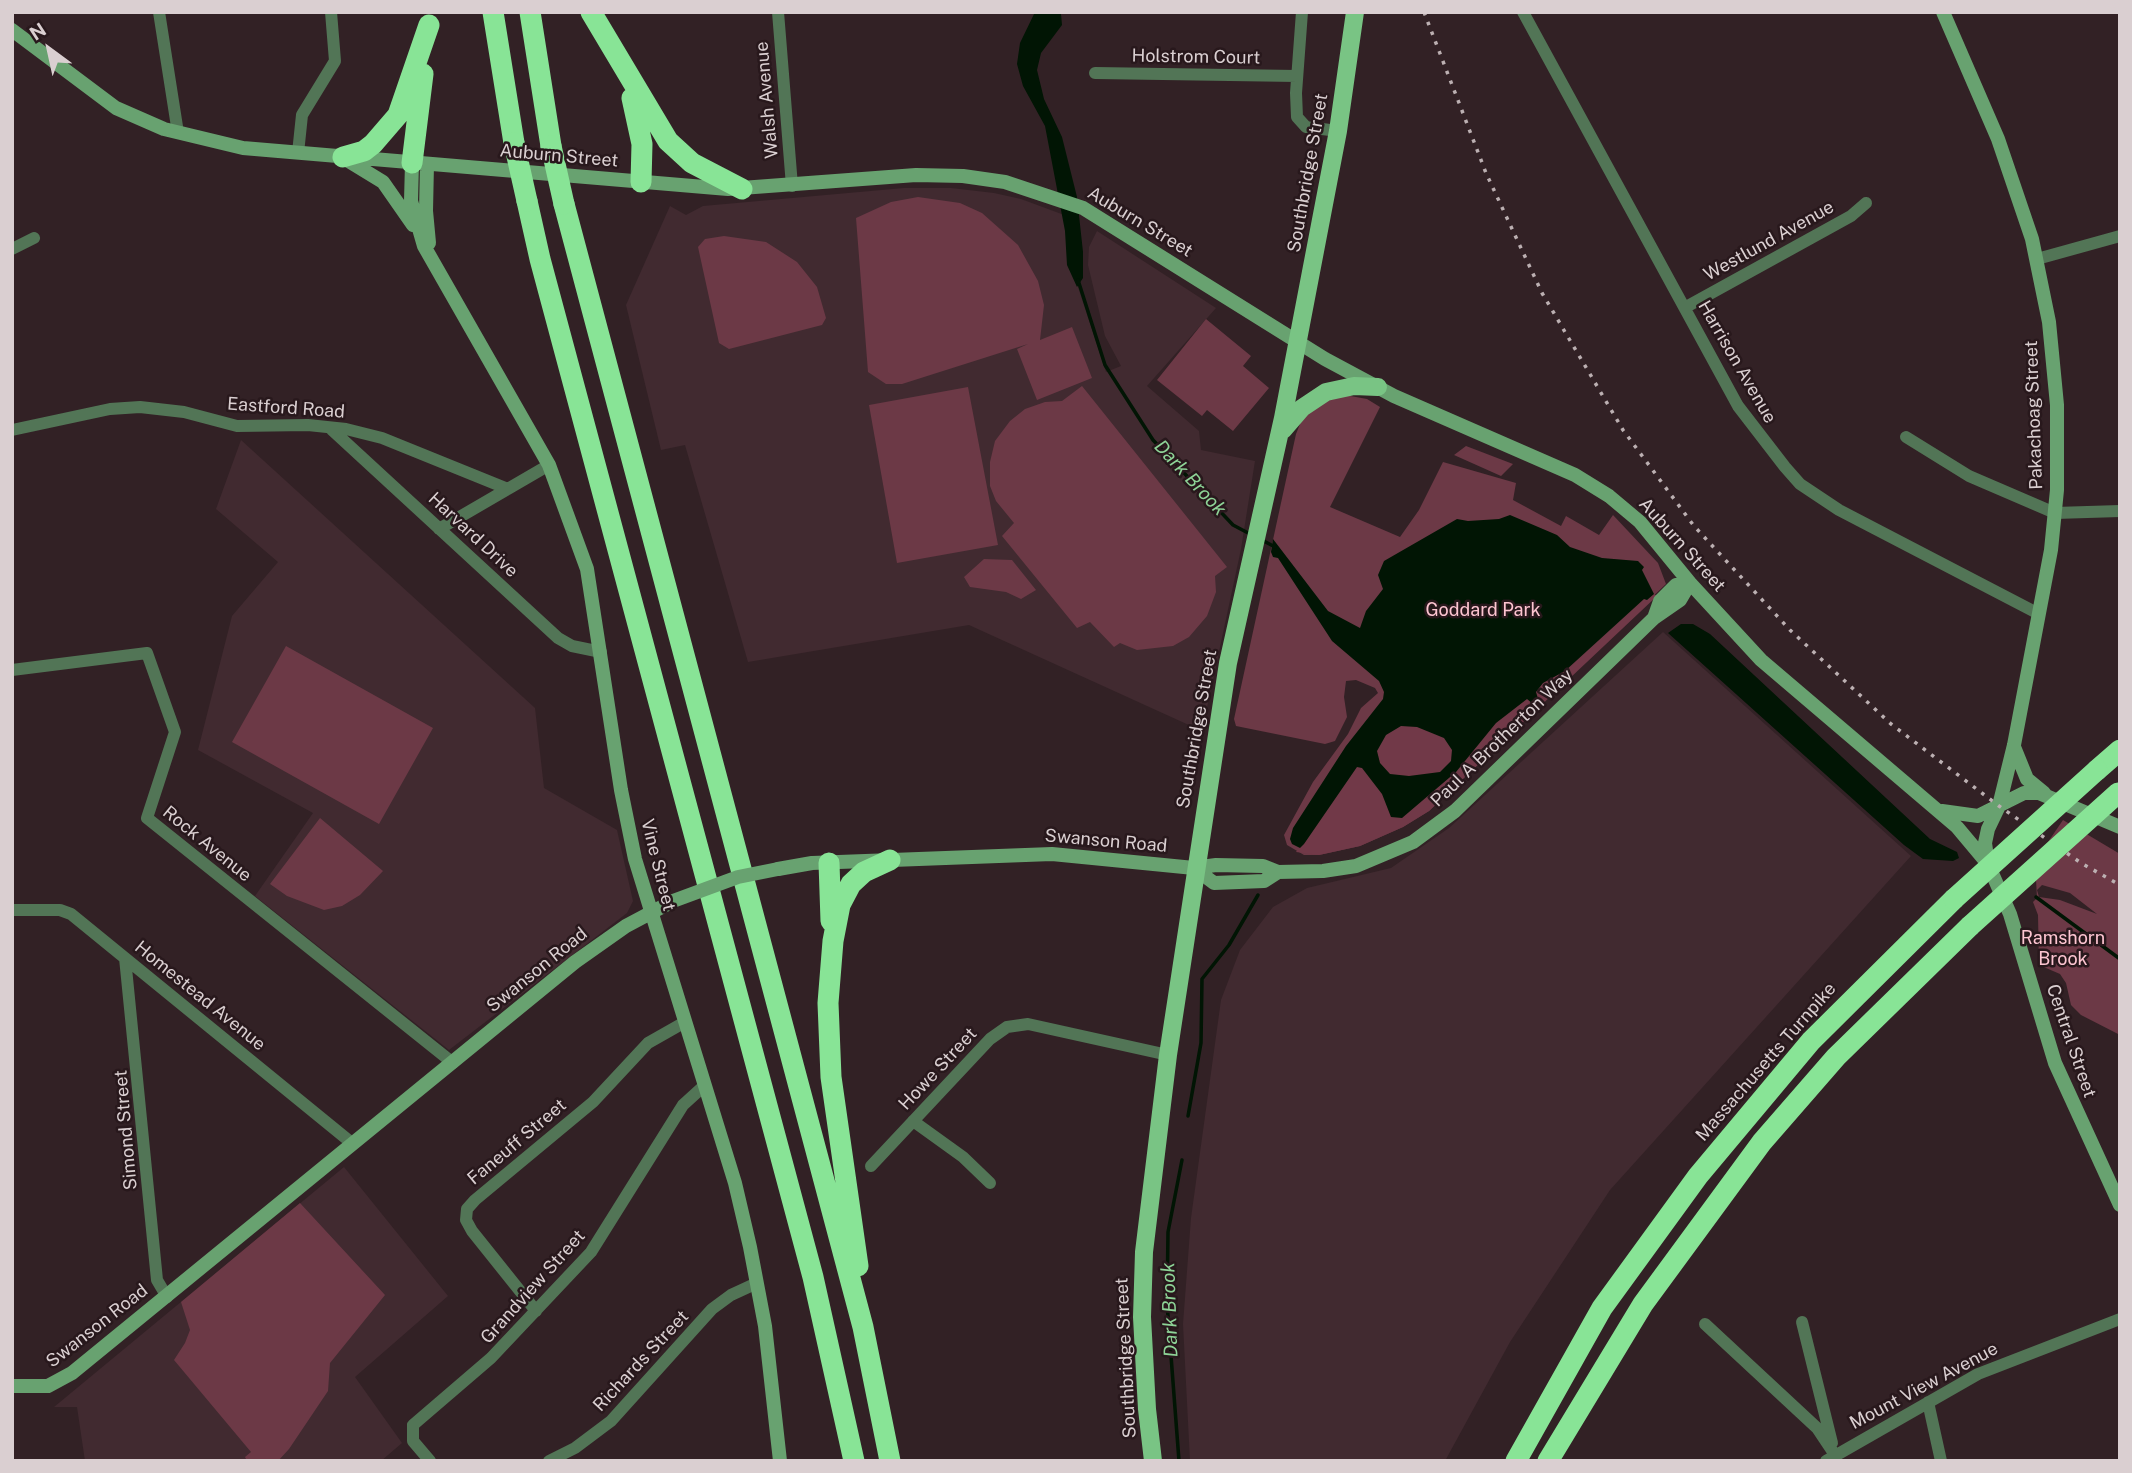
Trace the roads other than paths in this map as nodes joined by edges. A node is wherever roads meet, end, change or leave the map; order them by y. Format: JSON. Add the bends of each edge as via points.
{"nodes":[{"id":1,"x":159,"y":12,"type":"edge"},
{"id":2,"x":331,"y":12,"type":"edge"},
{"id":3,"x":493,"y":12,"type":"edge"},
{"id":4,"x":530,"y":12,"type":"edge"},
{"id":5,"x":591,"y":12,"type":"edge"},
{"id":6,"x":778,"y":12,"type":"edge"},
{"id":7,"x":1302,"y":12,"type":"edge"},
{"id":8,"x":1355,"y":12,"type":"edge"},
{"id":9,"x":1523,"y":12,"type":"edge"},
{"id":10,"x":1943,"y":12,"type":"edge"},
{"id":11,"x":430,"y":18,"type":"edge"},
{"id":12,"x":12,"y":30,"type":"edge"},
{"id":13,"x":616,"y":55,"type":"junction"},
{"id":14,"x":1095,"y":73,"type":"dead end"},
{"id":15,"x":1297,"y":76,"type":"junction"},
{"id":16,"x":1338,"y":131,"type":"junction"},
{"id":17,"x":178,"y":133,"type":"junction"},
{"id":18,"x":298,"y":153,"type":"junction"},
{"id":19,"x":343,"y":157,"type":"junction"},
{"id":20,"x":419,"y":163,"type":"junction"},
{"id":21,"x":641,"y":182,"type":"junction"},
{"id":22,"x":792,"y":186,"type":"junction"},
{"id":23,"x":742,"y":189,"type":"junction"},
{"id":24,"x":1866,"y":203,"type":"dead end"},
{"id":25,"x":2120,"y":236,"type":"edge"},
{"id":26,"x":421,"y":237,"type":"junction"},
{"id":27,"x":34,"y":238,"type":"dead end"},
{"id":28,"x":12,"y":249,"type":"edge"},
{"id":29,"x":2037,"y":259,"type":"junction"},
{"id":30,"x":453,"y":299,"type":"junction"},
{"id":31,"x":1686,"y":307,"type":"junction"},
{"id":32,"x":1298,"y":344,"type":"junction"},
{"id":33,"x":1378,"y":387,"type":"junction"},
{"id":34,"x":330,"y":428,"type":"junction"},
{"id":35,"x":12,"y":430,"type":"edge"},
{"id":36,"x":1280,"y":436,"type":"junction"},
{"id":37,"x":1906,"y":437,"type":"dead end"},
{"id":38,"x":549,"y":466,"type":"junction"},
{"id":39,"x":508,"y":489,"type":"junction"},
{"id":40,"x":2120,"y":511,"type":"edge"},
{"id":41,"x":2054,"y":513,"type":"junction"},
{"id":42,"x":439,"y":529,"type":"junction"},
{"id":43,"x":1690,"y":583,"type":"junction"},
{"id":44,"x":2039,"y":614,"type":"junction"},
{"id":45,"x":601,"y":652,"type":"junction"},
{"id":46,"x":12,"y":670,"type":"edge"},
{"id":47,"x":2014,"y":746,"type":"junction"},
{"id":48,"x":2120,"y":750,"type":"edge"},
{"id":49,"x":2119,"y":792,"type":"edge"},
{"id":50,"x":2045,"y":794,"type":"junction"},
{"id":51,"x":1999,"y":806,"type":"junction"},
{"id":52,"x":1936,"y":810,"type":"junction"},
{"id":53,"x":2120,"y":827,"type":"edge"},
{"id":54,"x":890,"y":860,"type":"junction"},
{"id":55,"x":829,"y":863,"type":"junction"},
{"id":56,"x":1988,"y":864,"type":"junction"},
{"id":57,"x":1194,"y":868,"type":"junction"},
{"id":58,"x":12,"y":910,"type":"edge"},
{"id":59,"x":649,"y":913,"type":"junction"},
{"id":60,"x":833,"y":941,"type":"junction"},
{"id":61,"x":125,"y":958,"type":"junction"},
{"id":62,"x":685,"y":1022,"type":"junction"},
{"id":63,"x":1168,"y":1055,"type":"junction"},
{"id":64,"x":453,"y":1063,"type":"junction"},
{"id":65,"x":705,"y":1085,"type":"junction"},
{"id":66,"x":913,"y":1121,"type":"junction"},
{"id":67,"x":353,"y":1144,"type":"junction"},
{"id":68,"x":871,"y":1166,"type":"dead end"},
{"id":69,"x":990,"y":1183,"type":"dead end"},
{"id":70,"x":2120,"y":1205,"type":"edge"},
{"id":71,"x":757,"y":1283,"type":"junction"},
{"id":72,"x":167,"y":1297,"type":"junction"},
{"id":73,"x":536,"y":1311,"type":"junction"},
{"id":74,"x":2120,"y":1319,"type":"edge"},
{"id":75,"x":1801,"y":1322,"type":"dead end"},
{"id":76,"x":1705,"y":1324,"type":"dead end"},
{"id":77,"x":863,"y":1327,"type":"junction"},
{"id":78,"x":12,"y":1386,"type":"edge"},
{"id":79,"x":1928,"y":1402,"type":"junction"},
{"id":80,"x":1832,"y":1459,"type":"edge"},
{"id":81,"x":430,"y":1461,"type":"edge"},
{"id":82,"x":549,"y":1461,"type":"edge"},
{"id":83,"x":780,"y":1461,"type":"edge"},
{"id":84,"x":854,"y":1461,"type":"edge"},
{"id":85,"x":890,"y":1461,"type":"edge"},
{"id":86,"x":1153,"y":1461,"type":"edge"},
{"id":87,"x":1516,"y":1461,"type":"edge"},
{"id":88,"x":1548,"y":1461,"type":"edge"},
{"id":89,"x":1941,"y":1461,"type":"edge"}],
"edges":[{"from":1,"to":17,"type":"street"},
{"from":2,"to":18,"type":"street","via":[[335,61],[302,115]]},
{"from":3,"to":84,"type":"highway","bridge":true,"via":[[514,144],[547,286],[813,1277]]},
{"from":4,"to":77,"type":"highway","bridge":true,"via":[[564,204]]},
{"from":5,"to":13,"type":"highway"},
{"from":6,"to":22,"type":"street","name":"Walsh Avenue"},
{"from":7,"to":15,"type":"street"},
{"from":8,"to":16,"type":"main road","name":"Southbridge Street"},
{"from":9,"to":31,"type":"street","name":"Harrison Avenue"},
{"from":10,"to":29,"type":"street","name":"Pakachoag Street","via":[[1998,139]]},
{"from":11,"to":19,"type":"highway","via":[[398,115],[373,145]]},
{"from":11,"to":20,"type":"highway"},
{"from":12,"to":17,"type":"street","name":"Auburn Street","via":[[116,108]]},
{"from":13,"to":21,"type":"highway","via":[[639,127]]},
{"from":13,"to":23,"type":"highway","via":[[673,146],[692,163]]},
{"from":14,"to":15,"type":"street","name":"Holstrom Court"},
{"from":15,"to":16,"type":"street","via":[[1299,122]]},
{"from":16,"to":32,"type":"main road","name":"Southbridge Street"},
{"from":17,"to":18,"type":"street","name":"Auburn Street","via":[[243,148]]},
{"from":18,"to":19,"type":"street","name":"Auburn Street"},
{"from":19,"to":20,"type":"street","name":"Auburn Street"},
{"from":19,"to":26,"type":"street","via":[[389,188]]},
{"from":20,"to":21,"type":"street","name":"Auburn Street"},
{"from":20,"to":26,"type":"street","name":"Vine Street","via":[[409,183]]},
{"from":20,"to":30,"type":"street","name":"Vine Street","via":[[428,236]]},
{"from":21,"to":23,"type":"street","name":"Auburn Street"},
{"from":22,"to":23,"type":"street","name":"Auburn Street"},
{"from":22,"to":32,"type":"street","name":"Auburn Street","via":[[916,175],[963,176],[1058,198],[1083,208]]},
{"from":24,"to":31,"type":"street","name":"Westlund Avenue","via":[[1851,216]]},
{"from":25,"to":29,"type":"street"},
{"from":26,"to":30,"type":"street","name":"Vine Street"},
{"from":27,"to":28,"type":"street"},
{"from":29,"to":41,"type":"street","name":"Pakachoag Street","via":[[2055,375],[2058,447]]},
{"from":30,"to":38,"type":"street","name":"Vine Street"},
{"from":31,"to":44,"type":"street","name":"Harrison Avenue","via":[[1747,421],[1800,484],[1839,510]]},
{"from":32,"to":33,"type":"street","name":"Auburn Street"},
{"from":32,"to":36,"type":"main road","name":"Southbridge Street"},
{"from":33,"to":36,"type":"main road","via":[[1354,386],[1317,396]]},
{"from":33,"to":43,"type":"street","name":"Auburn Street","via":[[1598,489],[1640,522]]},
{"from":34,"to":35,"type":"street","name":"Eastford Road","via":[[237,426],[184,412],[140,407]]},
{"from":34,"to":39,"type":"street","name":"Eastford Road","via":[[382,438]]},
{"from":34,"to":42,"type":"street","name":"Harvard Drive"},
{"from":36,"to":57,"type":"main road","name":"Southbridge Street","via":[[1228,663]]},
{"from":37,"to":41,"type":"street","via":[[1969,476]]},
{"from":38,"to":39,"type":"street"},
{"from":38,"to":45,"type":"street","name":"Vine Street","via":[[587,569]]},
{"from":39,"to":42,"type":"street"},
{"from":40,"to":41,"type":"street"},
{"from":41,"to":44,"type":"street","name":"Pakachoag Street"},
{"from":42,"to":45,"type":"street","name":"Harvard Drive","via":[[562,640]]},
{"from":43,"to":52,"type":"street","name":"Auburn Street","via":[[1769,667]]},
{"from":43,"to":57,"type":"street","name":"Paul A Brotherton Way","via":[[1676,585],[1660,601],[1654,618],[1472,796],[1425,834],[1356,866],[1278,872],[1264,881],[1214,883]]},
{"from":44,"to":47,"type":"street","name":"Pakachoag Street"},
{"from":45,"to":59,"type":"street","name":"Vine Street","via":[[625,813]]},
{"from":46,"to":64,"type":"street","name":"Rock Avenue","via":[[147,653],[175,732],[147,818]]},
{"from":47,"to":50,"type":"street","via":[[2024,773]]},
{"from":47,"to":51,"type":"street","name":"Pakachoag Street"},
{"from":48,"to":87,"type":"highway","name":"Massachusetts Turnpike","bridge":true,"via":[[1954,899],[1811,1041],[1698,1176],[1602,1308]]},
{"from":49,"to":88,"type":"highway","bridge":true,"via":[[1970,926],[1836,1057],[1762,1142],[1643,1304]]},
{"from":50,"to":51,"type":"street","via":[[2024,793]]},
{"from":50,"to":53,"type":"street"},
{"from":51,"to":52,"type":"street","via":[[1969,817]]},
{"from":51,"to":56,"type":"street","name":"Central Street","via":[[1985,843]]},
{"from":52,"to":56,"type":"street","name":"Auburn Street","via":[[1966,836]]},
{"from":54,"to":55,"type":"street","name":"Swanson Road"},
{"from":54,"to":57,"type":"street","name":"Swanson Road","via":[[1052,853]]},
{"from":54,"to":60,"type":"highway","via":[[864,872],[852,884],[840,905]]},
{"from":55,"to":59,"type":"street","name":"Swanson Road","bridge":true,"via":[[738,877]]},
{"from":55,"to":60,"type":"highway"},
{"from":56,"to":70,"type":"street","name":"Central Street","via":[[2009,911],[2055,1063]]},
{"from":57,"to":63,"type":"main road","name":"Southbridge Street"},
{"from":58,"to":61,"type":"street","name":"Homestead Avenue","via":[[66,912]]},
{"from":59,"to":62,"type":"street","name":"Vine Street"},
{"from":59,"to":64,"type":"street","name":"Swanson Road","via":[[583,956]]},
{"from":60,"to":77,"type":"highway","via":[[828,1003],[831,1077],[857,1251]]},
{"from":61,"to":67,"type":"street","name":"Homestead Avenue"},
{"from":61,"to":72,"type":"street","name":"Simond Street","via":[[157,1280]]},
{"from":62,"to":65,"type":"street","name":"Vine Street"},
{"from":62,"to":73,"type":"street","name":"Faneuff Street","via":[[648,1043],[599,1096],[467,1209],[472,1231]]},
{"from":63,"to":66,"type":"street","name":"Howe Street","via":[[1028,1024],[1012,1026],[990,1039]]},
{"from":63,"to":86,"type":"main road","name":"Southbridge Street","via":[[1143,1259],[1142,1317]]},
{"from":64,"to":67,"type":"street","name":"Swanson Road"},
{"from":65,"to":71,"type":"street","name":"Vine Street","via":[[736,1182]]},
{"from":65,"to":73,"type":"street","name":"Grandview Street","via":[[682,1105],[607,1230]]},
{"from":66,"to":68,"type":"street","name":"Howe Street"},
{"from":66,"to":69,"type":"street"},
{"from":67,"to":72,"type":"street","name":"Swanson Road"},
{"from":71,"to":82,"type":"street","name":"Richards Street","via":[[712,1309],[611,1421]]},
{"from":71,"to":83,"type":"street","name":"Vine Street"},
{"from":72,"to":78,"type":"street","name":"Swanson Road","via":[[62,1380],[44,1387]]},
{"from":73,"to":81,"type":"street","name":"Grandview Street","via":[[484,1365],[413,1425],[413,1441]]},
{"from":74,"to":79,"type":"street","name":"Mount View Avenue","via":[[1990,1368]]},
{"from":75,"to":80,"type":"street"},
{"from":76,"to":80,"type":"street","via":[[1817,1428]]},
{"from":77,"to":85,"type":"highway"},
{"from":79,"to":80,"type":"street","name":"Mount View Avenue"},
{"from":79,"to":89,"type":"street"}]}
